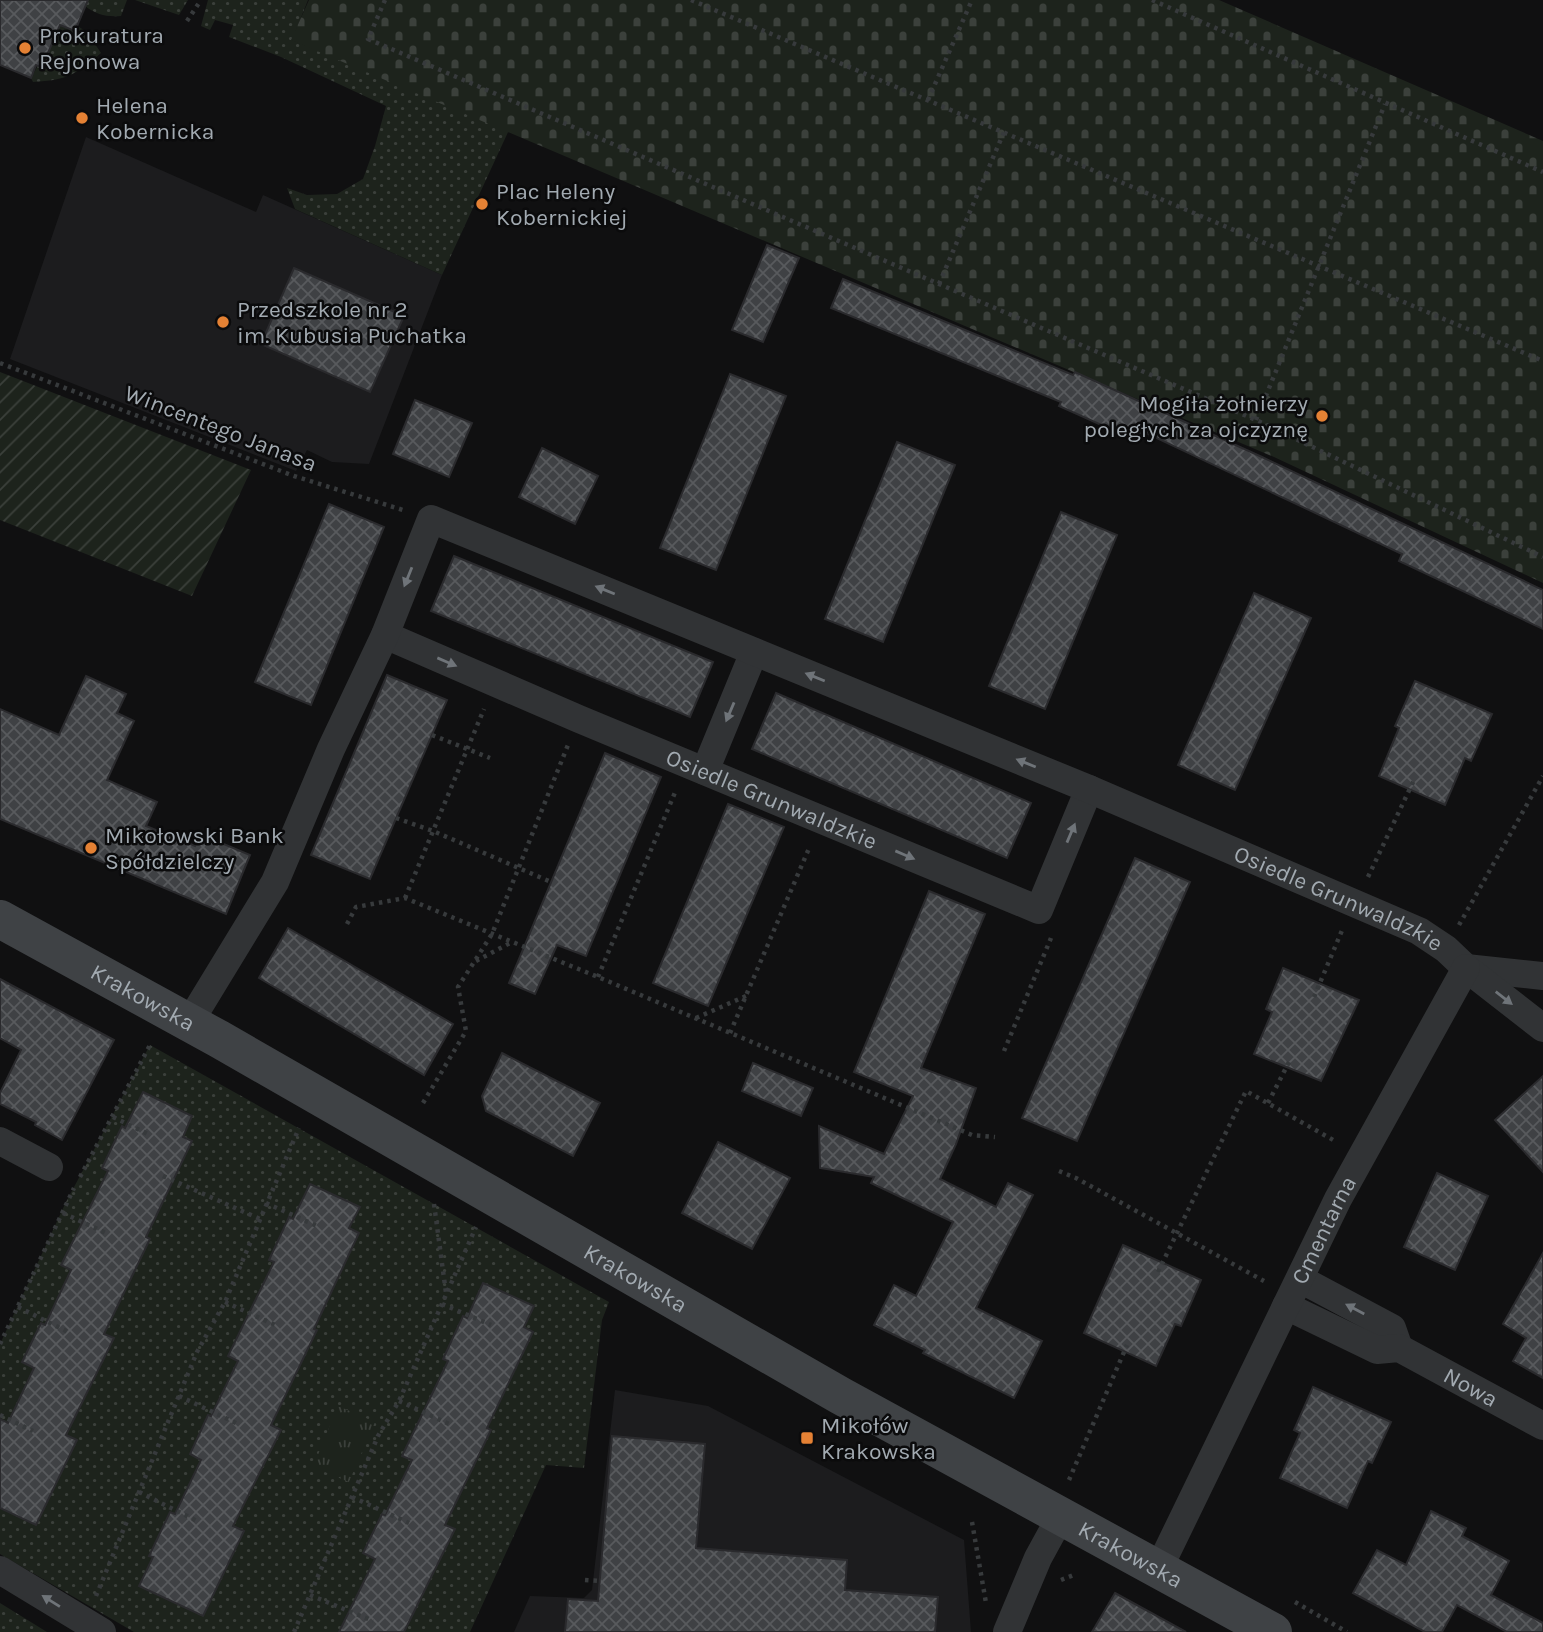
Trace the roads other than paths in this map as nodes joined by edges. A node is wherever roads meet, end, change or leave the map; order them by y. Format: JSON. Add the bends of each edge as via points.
{"nodes":[{"id":1,"x":385,"y":635,"type":"junction"},
{"id":2,"x":754,"y":652,"type":"junction"},
{"id":3,"x":696,"y":767,"type":"junction"},
{"id":4,"x":1089,"y":789,"type":"junction"},
{"id":5,"x":0,"y":919,"type":"edge"},
{"id":6,"x":1456,"y":959,"type":"junction"},
{"id":7,"x":1543,"y":976,"type":"edge"},
{"id":8,"x":189,"y":1023,"type":"junction"},
{"id":9,"x":1543,"y":1028,"type":"edge"},
{"id":10,"x":0,"y":1141,"type":"edge"},
{"id":11,"x":49,"y":1167,"type":"dead end"},
{"id":12,"x":1287,"y":1291,"type":"junction"},
{"id":13,"x":1543,"y":1426,"type":"edge"},
{"id":14,"x":1065,"y":1498,"type":"junction"},
{"id":15,"x":1159,"y":1568,"type":"junction"},
{"id":16,"x":0,"y":1570,"type":"edge"},
{"id":17,"x":93,"y":1627,"type":"edge"},
{"id":18,"x":1007,"y":1632,"type":"edge"},
{"id":19,"x":1273,"y":1632,"type":"edge"}],
"edges":[{"from":2,"to":1,"type":"street","name":"Osiedle Grunwaldzkie","one_way":true,"via":[[432,519]]},
{"from":1,"to":3,"type":"street","name":"Osiedle Grunwaldzkie","one_way":true},
{"from":1,"to":8,"type":"street","via":[[275,882]]},
{"from":2,"to":3,"type":"street","one_way":true},
{"from":4,"to":2,"type":"street","name":"Osiedle Grunwaldzkie","one_way":true},
{"from":3,"to":4,"type":"street","name":"Osiedle Grunwaldzkie","one_way":true,"via":[[1038,910]]},
{"from":4,"to":6,"type":"street","name":"Osiedle Grunwaldzkie","via":[[1351,912],[1419,931]]},
{"from":5,"to":8,"type":"street","name":"Krakowska"},
{"from":6,"to":7,"type":"street"},
{"from":6,"to":9,"type":"street","name":"Osiedle Grunwaldzkie","one_way":true},
{"from":6,"to":12,"type":"street","name":"Cmentarna","via":[[1338,1199]]},
{"from":8,"to":14,"type":"street","name":"Krakowska","via":[[841,1396]]},
{"from":10,"to":11,"type":"street"},
{"from":12,"to":13,"type":"street","name":"Nowa","via":[[1377,1350],[1399,1348]]},
{"from":12,"to":15,"type":"street","name":"Cmentarna"},
{"from":14,"to":15,"type":"street","name":"Krakowska"},
{"from":14,"to":18,"type":"street"},
{"from":15,"to":19,"type":"street","name":"Krakowska"},
{"from":17,"to":16,"type":"street","one_way":true}]}
